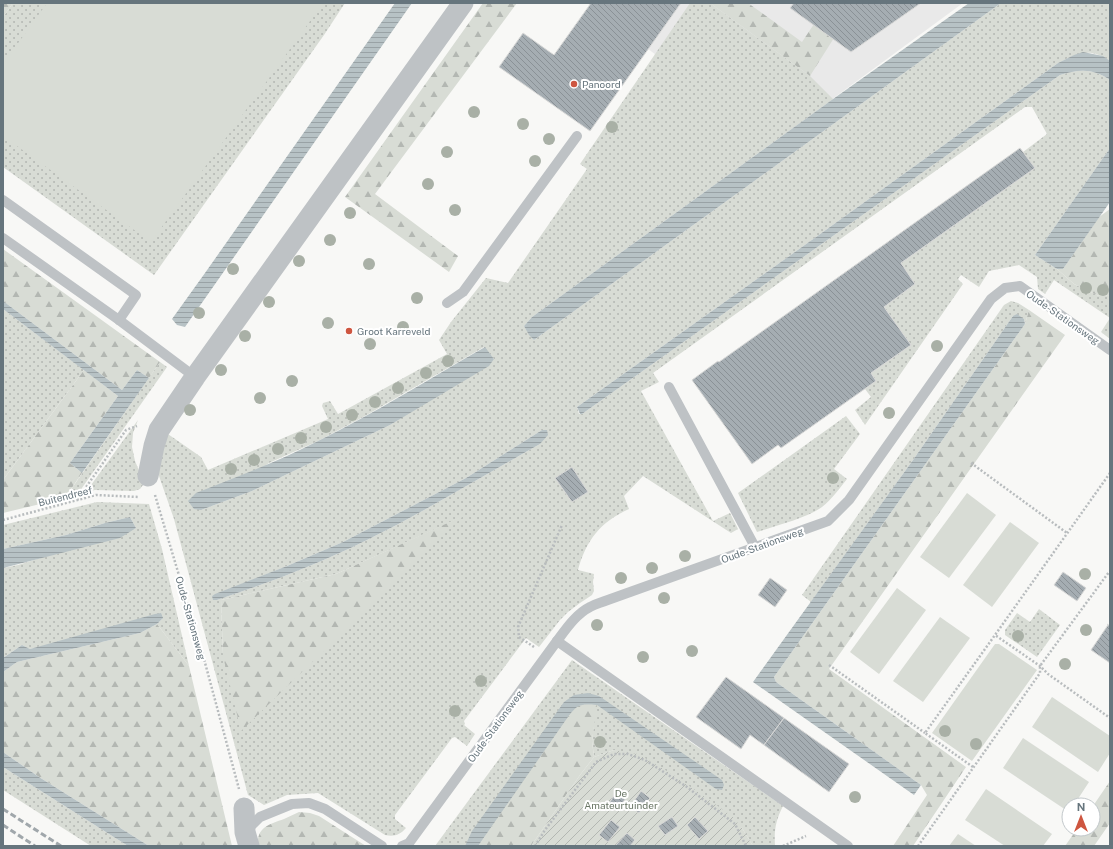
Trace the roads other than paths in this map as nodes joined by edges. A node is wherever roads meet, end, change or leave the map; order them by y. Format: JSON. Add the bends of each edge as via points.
{"nodes":[{"id":1,"x":463,"y":3,"type":"edge"},
{"id":2,"x":577,"y":136,"type":"dead end"},
{"id":3,"x":3,"y":200,"type":"edge"},
{"id":4,"x":3,"y":238,"type":"edge"},
{"id":5,"x":447,"y":303,"type":"dead end"},
{"id":6,"x":119,"y":320,"type":"junction"},
{"id":7,"x":1110,"y":350,"type":"edge"},
{"id":8,"x":195,"y":377,"type":"junction"},
{"id":9,"x":669,"y":387,"type":"dead end"},
{"id":10,"x":148,"y":476,"type":"dead end"},
{"id":11,"x":755,"y":547,"type":"junction"},
{"id":12,"x":557,"y":641,"type":"junction"},
{"id":13,"x":244,"y":808,"type":"road end"},
{"id":14,"x":247,"y":839,"type":"edge"},
{"id":15,"x":382,"y":846,"type":"edge"},
{"id":16,"x":402,"y":846,"type":"edge"},
{"id":17,"x":848,"y":846,"type":"edge"}],
"edges":[{"from":1,"to":8,"type":"street"},
{"from":2,"to":5,"type":"lane","via":[[462,292]]},
{"from":3,"to":6,"type":"lane","via":[[136,295]]},
{"from":4,"to":6,"type":"lane"},
{"from":6,"to":8,"type":"lane"},
{"from":7,"to":11,"type":"lane","name":"Oude-Stationsweg","via":[[1020,286],[1005,288],[991,299],[849,500],[828,522]]},
{"from":8,"to":10,"type":"street","via":[[159,430]]},
{"from":9,"to":11,"type":"lane"},
{"from":11,"to":12,"type":"lane","name":"Oude-Stationsweg","via":[[590,607],[572,622]]},
{"from":12,"to":16,"type":"lane","name":"Oude-Stationsweg","via":[[409,843]]},
{"from":12,"to":17,"type":"lane"},
{"from":13,"to":14,"type":"street"},
{"from":14,"to":15,"type":"lane","via":[[260,817],[292,804],[310,803],[325,809]]}]}
